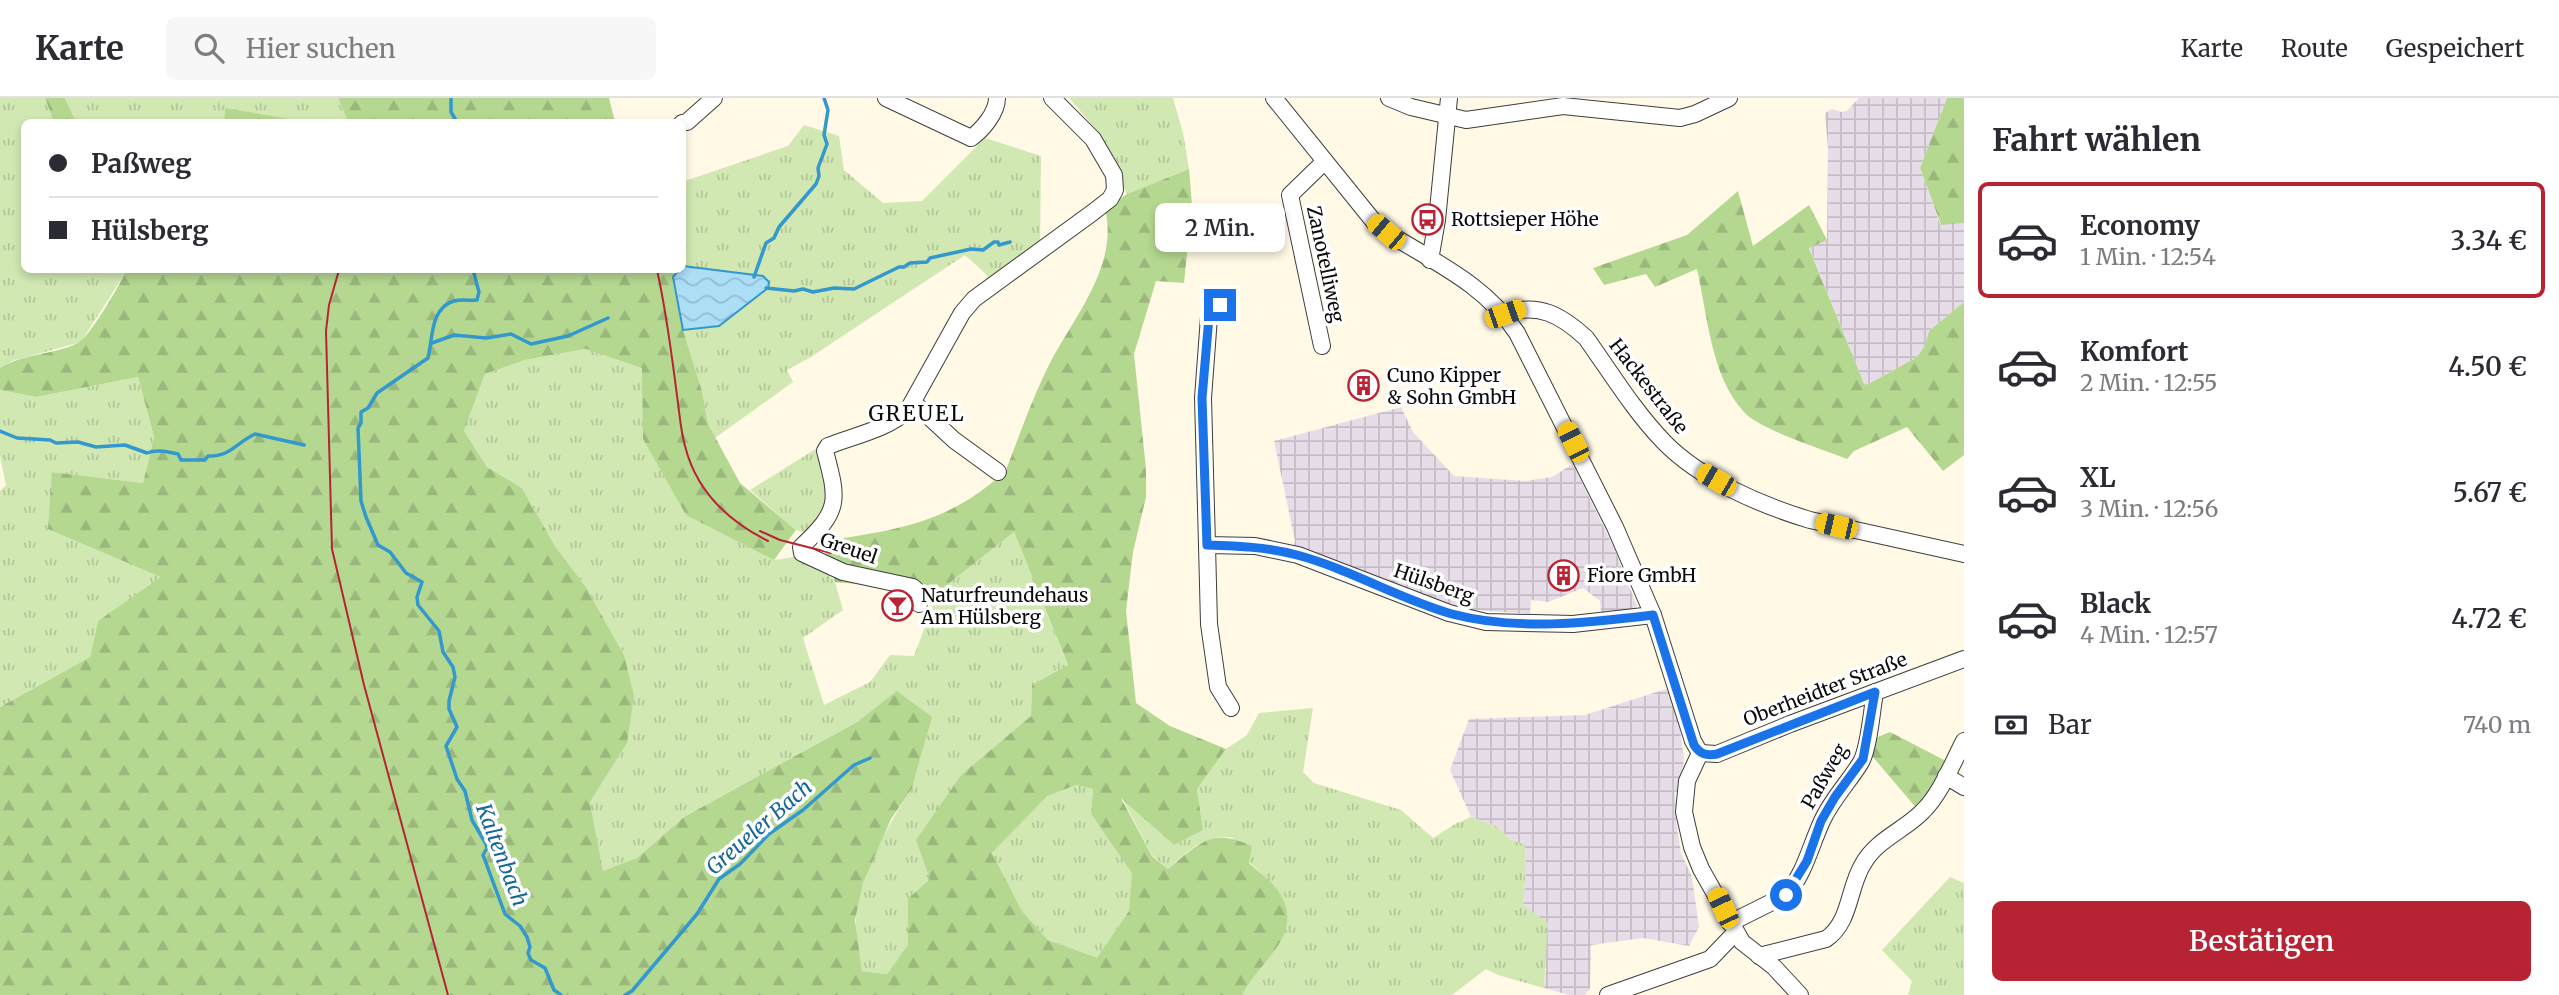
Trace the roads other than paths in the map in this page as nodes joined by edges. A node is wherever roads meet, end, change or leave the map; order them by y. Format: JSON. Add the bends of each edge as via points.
{"nodes":[{"id":1,"x":714,"y":98,"type":"edge"},
{"id":2,"x":886,"y":98,"type":"edge"},
{"id":3,"x":997,"y":98,"type":"edge"},
{"id":4,"x":1052,"y":98,"type":"edge"},
{"id":5,"x":1274,"y":98,"type":"edge"},
{"id":6,"x":1389,"y":98,"type":"edge"},
{"id":7,"x":1449,"y":98,"type":"edge"},
{"id":8,"x":1729,"y":98,"type":"edge"},
{"id":9,"x":1448,"y":118,"type":"junction"},
{"id":10,"x":686,"y":122,"type":"edge"},
{"id":11,"x":1324,"y":162,"type":"junction"},
{"id":12,"x":1430,"y":260,"type":"junction"},
{"id":13,"x":1230,"y":294,"type":"dead end"},
{"id":14,"x":1505,"y":314,"type":"junction"},
{"id":15,"x":1322,"y":346,"type":"dead end"},
{"id":16,"x":914,"y":402,"type":"junction"},
{"id":17,"x":998,"y":472,"type":"dead end"},
{"id":18,"x":1207,"y":545,"type":"junction"},
{"id":19,"x":1964,"y":554,"type":"edge"},
{"id":20,"x":919,"y":604,"type":"dead end"},
{"id":21,"x":1653,"y":615,"type":"junction"},
{"id":22,"x":1964,"y":659,"type":"edge"},
{"id":23,"x":1875,"y":692,"type":"junction"},
{"id":24,"x":1231,"y":708,"type":"dead end"},
{"id":25,"x":1964,"y":741,"type":"edge"},
{"id":26,"x":1700,"y":753,"type":"junction"},
{"id":27,"x":1946,"y":776,"type":"junction"},
{"id":28,"x":1964,"y":787,"type":"edge"},
{"id":29,"x":1732,"y":928,"type":"junction"},
{"id":30,"x":1759,"y":956,"type":"junction"},
{"id":31,"x":1608,"y":995,"type":"edge"},
{"id":32,"x":1800,"y":995,"type":"edge"}],
"edges":[{"from":1,"to":10,"type":"street"},
{"from":2,"to":3,"type":"street","via":[[971,138],[981,131]]},
{"from":4,"to":16,"type":"street","name":"Greuel","via":[[1093,139],[1114,175],[1115,190],[1093,213],[962,313]]},
{"from":5,"to":11,"type":"street"},
{"from":6,"to":9,"type":"street"},
{"from":7,"to":9,"type":"street"},
{"from":8,"to":9,"type":"street","via":[[1681,118],[1563,106],[1465,120]]},
{"from":9,"to":12,"type":"street"},
{"from":11,"to":12,"type":"street","via":[[1375,223]]},
{"from":11,"to":15,"type":"street","name":"Zanotelliweg","via":[[1290,195]]},
{"from":12,"to":14,"type":"street","via":[[1478,289]]},
{"from":13,"to":18,"type":"street","via":[[1209,317],[1202,398]]},
{"from":14,"to":19,"type":"street","name":"Hackestraße","via":[[1521,308],[1539,309],[1576,329],[1662,440],[1716,480],[1791,515]]},
{"from":14,"to":21,"type":"street","via":[[1600,495]]},
{"from":16,"to":17,"type":"street","via":[[954,440]]},
{"from":16,"to":20,"type":"street","name":"Greuel","via":[[902,416],[828,446],[825,451],[836,496],[823,525],[800,549],[843,572],[913,587],[921,595]]},
{"from":18,"to":21,"type":"street","name":"Hülsberg","via":[[1255,546],[1298,555],[1449,613],[1486,622],[1573,624]]},
{"from":18,"to":24,"type":"street","via":[[1209,624],[1218,687]]},
{"from":21,"to":26,"type":"street"},
{"from":22,"to":23,"type":"street","name":"Oberheidter Straße"},
{"from":23,"to":26,"type":"street","name":"Oberheidter Straße","via":[[1717,754]]},
{"from":23,"to":29,"type":"street","name":"Paßweg","via":[[1863,759],[1821,821],[1792,887]]},
{"from":25,"to":27,"type":"street"},
{"from":26,"to":29,"type":"street","via":[[1687,781],[1684,812],[1701,869]]},
{"from":27,"to":28,"type":"street"},
{"from":27,"to":30,"type":"street","via":[[1926,809],[1876,847],[1863,864],[1835,933]]},
{"from":29,"to":30,"type":"street"},
{"from":29,"to":31,"type":"street","name":"Paßweg","via":[[1710,959]]},
{"from":30,"to":32,"type":"street"}]}
